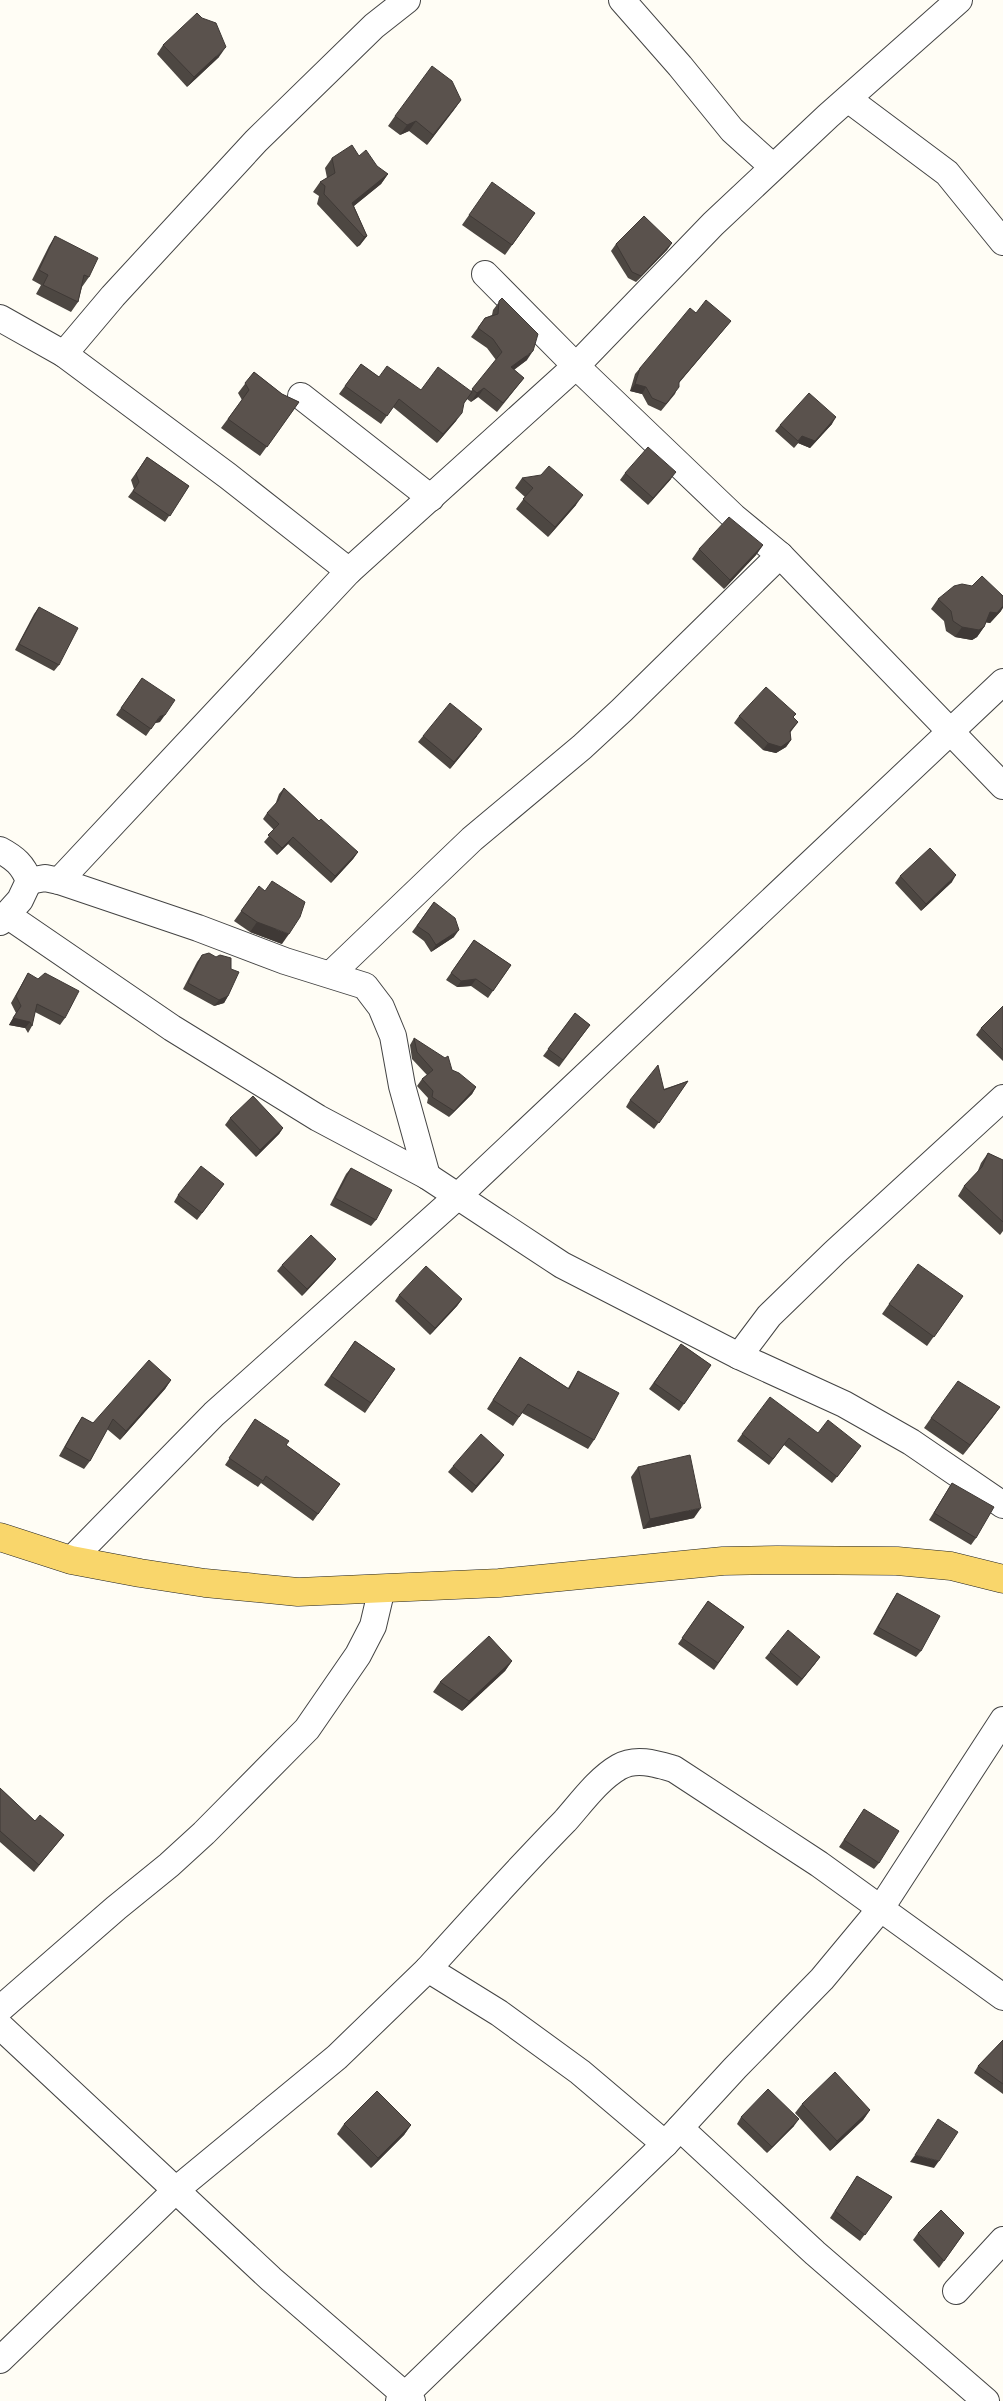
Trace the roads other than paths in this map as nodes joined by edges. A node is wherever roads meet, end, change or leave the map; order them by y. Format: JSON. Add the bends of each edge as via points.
{"nodes":[{"id":1,"x":407,"y":0,"type":"edge"},
{"id":2,"x":622,"y":0,"type":"edge"},
{"id":3,"x":959,"y":0,"type":"edge"},
{"id":4,"x":848,"y":99,"type":"junction"},
{"id":5,"x":772,"y":167,"type":"junction"},
{"id":6,"x":1003,"y":242,"type":"edge"},
{"id":7,"x":485,"y":274,"type":"dead end"},
{"id":8,"x":0,"y":318,"type":"edge"},
{"id":9,"x":64,"y":354,"type":"junction"},
{"id":10,"x":576,"y":366,"type":"junction"},
{"id":11,"x":301,"y":396,"type":"dead end"},
{"id":12,"x":431,"y":498,"type":"junction"},
{"id":13,"x":780,"y":555,"type":"junction"},
{"id":14,"x":349,"y":571,"type":"junction"},
{"id":15,"x":1003,"y":682,"type":"edge"},
{"id":16,"x":950,"y":732,"type":"junction"},
{"id":17,"x":1003,"y":786,"type":"edge"},
{"id":18,"x":0,"y":850,"type":"edge"},
{"id":19,"x":28,"y":881,"type":"junction"},
{"id":20,"x":58,"y":881,"type":"junction"},
{"id":21,"x":3,"y":918,"type":"edge"},
{"id":22,"x":331,"y":974,"type":"junction"},
{"id":23,"x":1003,"y":1098,"type":"edge"},
{"id":24,"x":427,"y":1176,"type":"junction"},
{"id":25,"x":458,"y":1196,"type":"junction"},
{"id":26,"x":739,"y":1356,"type":"junction"},
{"id":27,"x":1003,"y":1505,"type":"edge"},
{"id":28,"x":0,"y":1537,"type":"edge"},
{"id":29,"x":71,"y":1560,"type":"junction"},
{"id":30,"x":1003,"y":1580,"type":"edge"},
{"id":31,"x":382,"y":1588,"type":"junction"},
{"id":32,"x":1003,"y":1720,"type":"edge"},
{"id":33,"x":880,"y":1908,"type":"junction"},
{"id":34,"x":428,"y":1969,"type":"junction"},
{"id":35,"x":1003,"y":1997,"type":"edge"},
{"id":36,"x":0,"y":2012,"type":"edge"},
{"id":37,"x":673,"y":2136,"type":"junction"},
{"id":38,"x":177,"y":2189,"type":"junction"},
{"id":39,"x":1003,"y":2240,"type":"edge"},
{"id":40,"x":956,"y":2291,"type":"dead end"},
{"id":41,"x":0,"y":2360,"type":"edge"},
{"id":42,"x":405,"y":2399,"type":"edge"},
{"id":43,"x":986,"y":2401,"type":"edge"}],
"edges":[{"from":1,"to":9,"type":"street","via":[[374,26],[256,141]]},
{"from":2,"to":5,"type":"street","via":[[732,130]]},
{"from":3,"to":4,"type":"street"},
{"from":4,"to":5,"type":"street"},
{"from":4,"to":6,"type":"street","via":[[947,173]]},
{"from":5,"to":10,"type":"street"},
{"from":7,"to":10,"type":"street"},
{"from":8,"to":9,"type":"street"},
{"from":9,"to":14,"type":"street"},
{"from":10,"to":12,"type":"street"},
{"from":10,"to":13,"type":"street","via":[[734,517]]},
{"from":11,"to":12,"type":"street"},
{"from":12,"to":14,"type":"street"},
{"from":13,"to":16,"type":"street"},
{"from":13,"to":22,"type":"street","via":[[622,710],[472,839]]},
{"from":14,"to":20,"type":"street"},
{"from":15,"to":16,"type":"street"},
{"from":16,"to":17,"type":"street"},
{"from":16,"to":25,"type":"street"},
{"from":18,"to":19,"type":"street","via":[[16,859],[25,870]]},
{"from":19,"to":20,"type":"street","via":[[45,878]]},
{"from":19,"to":21,"type":"street","via":[[26,891]]},
{"from":20,"to":22,"type":"street","via":[[293,964]]},
{"from":21,"to":24,"type":"street","via":[[326,1123]]},
{"from":22,"to":24,"type":"street","via":[[365,986],[381,1007],[393,1036],[402,1086]]},
{"from":23,"to":26,"type":"street","via":[[769,1316]]},
{"from":24,"to":25,"type":"street"},
{"from":25,"to":26,"type":"street","via":[[562,1265]]},
{"from":25,"to":29,"type":"street","via":[[214,1414]]},
{"from":26,"to":27,"type":"street","via":[[844,1404],[911,1442]]},
{"from":28,"to":29,"type":"main road"},
{"from":29,"to":31,"type":"main road","via":[[205,1583],[298,1592]]},
{"from":30,"to":31,"type":"main road","via":[[951,1566],[831,1559],[723,1561],[499,1583]]},
{"from":31,"to":36,"type":"street","via":[[373,1626],[358,1656],[307,1729],[204,1833]]},
{"from":32,"to":33,"type":"street"},
{"from":33,"to":34,"type":"street","via":[[674,1769],[653,1762],[634,1762],[619,1767],[601,1783]]},
{"from":33,"to":35,"type":"street"},
{"from":33,"to":37,"type":"street","via":[[822,1979]]},
{"from":34,"to":37,"type":"street","via":[[499,2013]]},
{"from":34,"to":38,"type":"street","via":[[337,2057]]},
{"from":36,"to":38,"type":"street"},
{"from":37,"to":42,"type":"street"},
{"from":37,"to":43,"type":"street"},
{"from":38,"to":41,"type":"street"},
{"from":38,"to":42,"type":"street","via":[[271,2279]]},
{"from":39,"to":40,"type":"street"}]}
